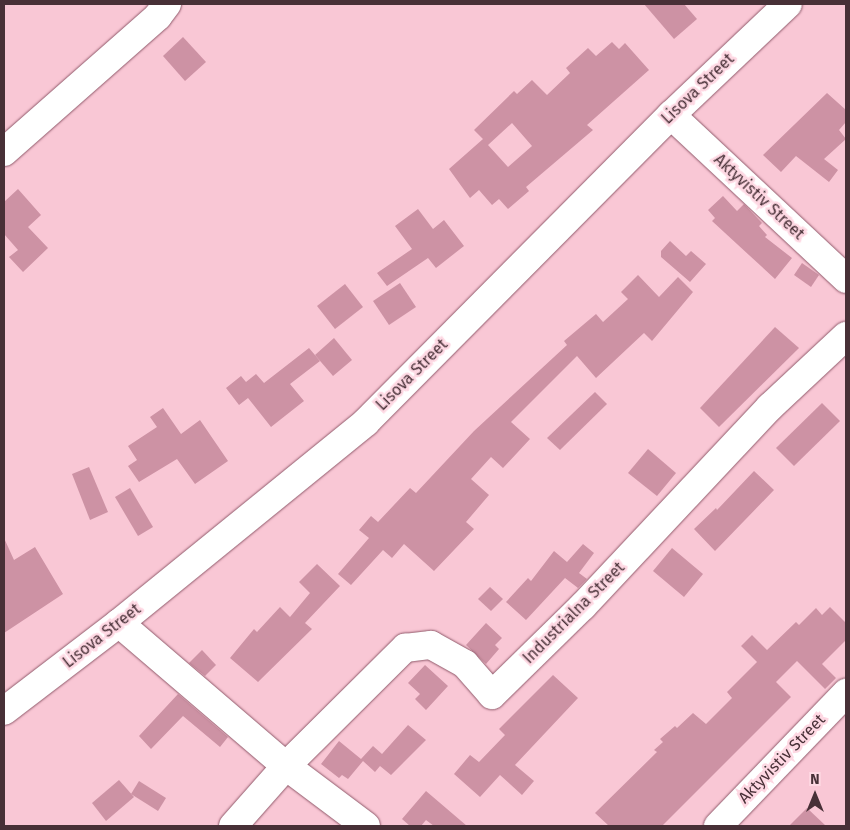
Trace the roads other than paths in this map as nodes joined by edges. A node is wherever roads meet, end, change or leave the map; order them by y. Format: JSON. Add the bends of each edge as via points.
{"nodes":[{"id":1,"x":167,"y":4,"type":"edge"},
{"id":2,"x":788,"y":4,"type":"edge"},
{"id":3,"x":671,"y":115,"type":"junction"},
{"id":4,"x":4,"y":152,"type":"edge"},
{"id":5,"x":846,"y":279,"type":"edge"},
{"id":6,"x":846,"y":336,"type":"edge"},
{"id":7,"x":119,"y":624,"type":"junction"},
{"id":8,"x":846,"y":693,"type":"edge"},
{"id":9,"x":4,"y":711,"type":"edge"},
{"id":10,"x":286,"y":766,"type":"junction"},
{"id":11,"x":232,"y":826,"type":"edge"},
{"id":12,"x":366,"y":826,"type":"edge"},
{"id":13,"x":718,"y":826,"type":"edge"}],
"edges":[{"from":1,"to":4,"type":"street","via":[[158,16]]},
{"from":2,"to":3,"type":"street","name":"Lisova Street"},
{"from":3,"to":5,"type":"street","name":"Aktyvistiv Street"},
{"from":3,"to":7,"type":"street","name":"Lisova Street","via":[[366,422]]},
{"from":6,"to":10,"type":"street","name":"Industrialna Street","via":[[770,407],[583,606],[492,695],[465,664],[431,645],[405,648]]},
{"from":7,"to":9,"type":"street","name":"Lisova Street"},
{"from":7,"to":10,"type":"street"},
{"from":8,"to":13,"type":"street","name":"Aktyvistiv Street"},
{"from":10,"to":11,"type":"street"},
{"from":10,"to":12,"type":"street"}]}
